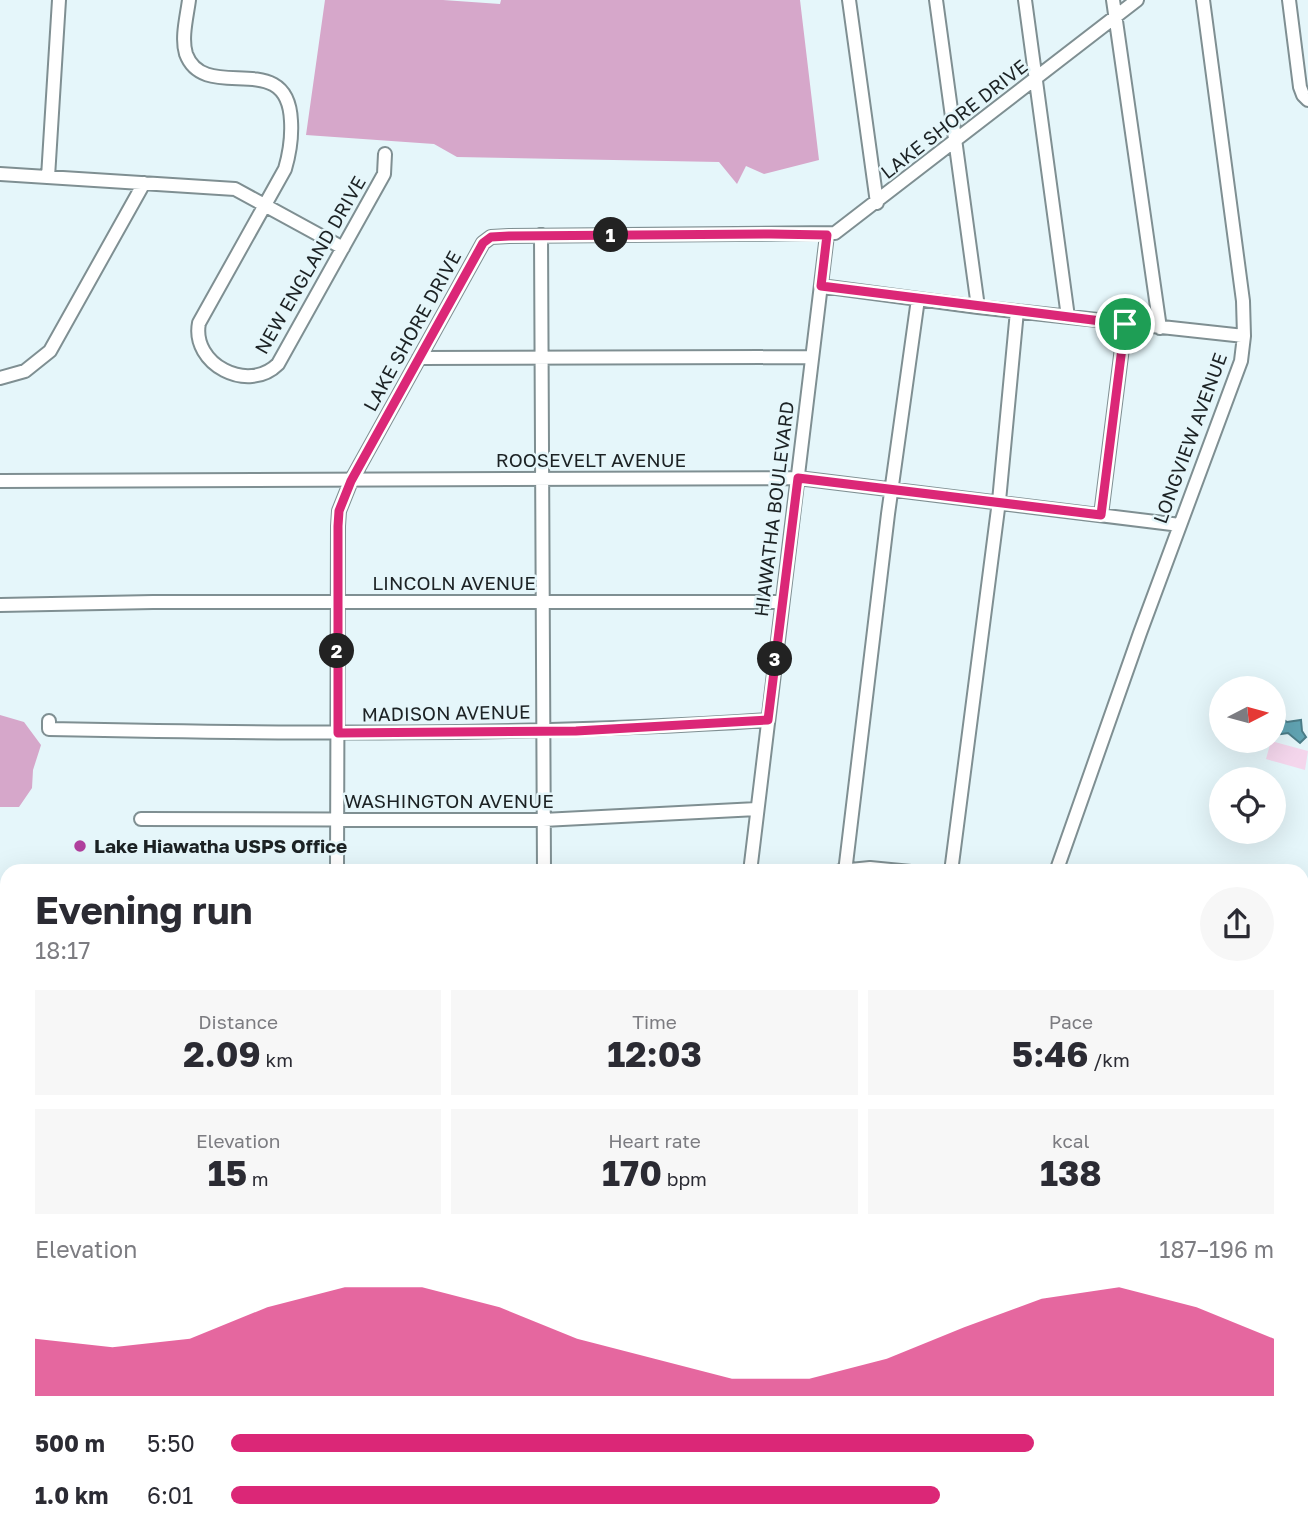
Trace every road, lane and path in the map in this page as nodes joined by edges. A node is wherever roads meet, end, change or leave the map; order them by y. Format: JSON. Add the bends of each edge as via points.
{"nodes":[{"id":1,"x":59,"y":0,"type":"edge"},
{"id":2,"x":189,"y":0,"type":"edge"},
{"id":3,"x":849,"y":0,"type":"edge"},
{"id":4,"x":936,"y":0,"type":"edge"},
{"id":5,"x":1025,"y":0,"type":"edge"},
{"id":6,"x":1113,"y":0,"type":"edge"},
{"id":7,"x":1137,"y":0,"type":"edge"},
{"id":8,"x":1203,"y":0,"type":"edge"},
{"id":9,"x":1289,"y":0,"type":"edge"},
{"id":10,"x":1116,"y":17,"type":"junction"},
{"id":11,"x":1036,"y":80,"type":"junction"},
{"id":12,"x":1305,"y":97,"type":"edge"},
{"id":13,"x":956,"y":141,"type":"junction"},
{"id":14,"x":385,"y":154,"type":"dead end"},
{"id":15,"x":0,"y":174,"type":"edge"},
{"id":16,"x":48,"y":177,"type":"junction"},
{"id":17,"x":144,"y":183,"type":"junction"},
{"id":18,"x":877,"y":203,"type":"junction"},
{"id":19,"x":266,"y":205,"type":"junction"},
{"id":20,"x":541,"y":235,"type":"junction"},
{"id":21,"x":827,"y":235,"type":"junction"},
{"id":22,"x":343,"y":248,"type":"junction"},
{"id":23,"x":821,"y":286,"type":"junction"},
{"id":24,"x":918,"y":299,"type":"junction"},
{"id":25,"x":978,"y":307,"type":"junction"},
{"id":26,"x":1017,"y":312,"type":"junction"},
{"id":27,"x":1068,"y":317,"type":"junction"},
{"id":28,"x":1125,"y":324,"type":"junction"},
{"id":29,"x":1160,"y":328,"type":"junction"},
{"id":30,"x":1244,"y":336,"type":"junction"},
{"id":31,"x":813,"y":357,"type":"junction"},
{"id":32,"x":419,"y":358,"type":"junction"},
{"id":33,"x":541,"y":358,"type":"junction"},
{"id":34,"x":0,"y":378,"type":"edge"},
{"id":35,"x":542,"y":478,"type":"junction"},
{"id":36,"x":798,"y":478,"type":"junction"},
{"id":37,"x":0,"y":481,"type":"edge"},
{"id":38,"x":351,"y":481,"type":"junction"},
{"id":39,"x":891,"y":489,"type":"junction"},
{"id":40,"x":999,"y":501,"type":"junction"},
{"id":41,"x":1101,"y":515,"type":"junction"},
{"id":42,"x":1180,"y":525,"type":"junction"},
{"id":43,"x":542,"y":602,"type":"junction"},
{"id":44,"x":782,"y":602,"type":"junction"},
{"id":45,"x":337,"y":603,"type":"junction"},
{"id":46,"x":0,"y":605,"type":"edge"},
{"id":47,"x":768,"y":720,"type":"junction"},
{"id":48,"x":49,"y":721,"type":"dead end"},
{"id":49,"x":543,"y":731,"type":"junction"},
{"id":50,"x":338,"y":733,"type":"junction"},
{"id":51,"x":757,"y":808,"type":"junction"},
{"id":52,"x":141,"y":819,"type":"dead end"},
{"id":53,"x":338,"y":820,"type":"junction"},
{"id":54,"x":543,"y":820,"type":"junction"},
{"id":55,"x":337,"y":864,"type":"edge"},
{"id":56,"x":544,"y":864,"type":"edge"},
{"id":57,"x":751,"y":864,"type":"edge"},
{"id":58,"x":846,"y":864,"type":"edge"},
{"id":59,"x":952,"y":864,"type":"edge"},
{"id":60,"x":1059,"y":864,"type":"edge"}],
"edges":[{"from":1,"to":16,"type":"street"},
{"from":2,"to":19,"type":"street","name":"NEW ENGLAND DRIVE","via":[[185,49],[196,69],[213,77],[269,82],[289,102],[289,154]]},
{"from":3,"to":18,"type":"street"},
{"from":4,"to":13,"type":"street"},
{"from":5,"to":11,"type":"street"},
{"from":6,"to":10,"type":"street"},
{"from":7,"to":10,"type":"street","name":"LAKE SHORE DRIVE"},
{"from":8,"to":30,"type":"street","name":"LONGVIEW AVENUE"},
{"from":9,"to":12,"type":"street"},
{"from":10,"to":11,"type":"street","name":"LAKE SHORE DRIVE"},
{"from":10,"to":29,"type":"street"},
{"from":11,"to":13,"type":"street","name":"LAKE SHORE DRIVE"},
{"from":11,"to":27,"type":"street"},
{"from":13,"to":18,"type":"street","name":"LAKE SHORE DRIVE"},
{"from":13,"to":25,"type":"street"},
{"from":14,"to":22,"type":"street","name":"NEW ENGLAND DRIVE","via":[[384,174]]},
{"from":15,"to":16,"type":"street"},
{"from":16,"to":17,"type":"street"},
{"from":17,"to":19,"type":"street","via":[[235,190]]},
{"from":17,"to":34,"type":"street","via":[[50,351],[25,371]]},
{"from":18,"to":21,"type":"street","name":"LAKE SHORE DRIVE","via":[[842,230]]},
{"from":19,"to":22,"type":"street"},
{"from":19,"to":22,"type":"street","name":"NEW ENGLAND DRIVE","via":[[198,327],[204,353],[235,375],[256,377],[278,364]]},
{"from":20,"to":21,"type":"street","name":"LAKE SHORE DRIVE"},
{"from":20,"to":32,"type":"street","name":"LAKE SHORE DRIVE","via":[[491,237],[483,243]]},
{"from":20,"to":33,"type":"street"},
{"from":21,"to":23,"type":"street","name":"HIAWATHA BOULEVARD"},
{"from":23,"to":24,"type":"street"},
{"from":23,"to":31,"type":"street","name":"HIAWATHA BOULEVARD"},
{"from":24,"to":25,"type":"street"},
{"from":24,"to":39,"type":"street"},
{"from":25,"to":26,"type":"street"},
{"from":26,"to":27,"type":"street"},
{"from":26,"to":40,"type":"street"},
{"from":27,"to":28,"type":"street"},
{"from":28,"to":29,"type":"street"},
{"from":28,"to":41,"type":"street"},
{"from":29,"to":30,"type":"street"},
{"from":30,"to":42,"type":"street","name":"LONGVIEW AVENUE","via":[[1241,361]]},
{"from":31,"to":33,"type":"street"},
{"from":31,"to":36,"type":"street","name":"HIAWATHA BOULEVARD"},
{"from":32,"to":33,"type":"street"},
{"from":32,"to":38,"type":"street","name":"LAKE SHORE DRIVE"},
{"from":33,"to":35,"type":"street"},
{"from":35,"to":36,"type":"street","name":"ROOSEVELT AVENUE"},
{"from":35,"to":38,"type":"street","name":"ROOSEVELT AVENUE"},
{"from":35,"to":43,"type":"street"},
{"from":36,"to":39,"type":"street","name":"ROOSEVELT AVENUE"},
{"from":36,"to":44,"type":"street","name":"HIAWATHA BOULEVARD"},
{"from":37,"to":38,"type":"street","name":"ROOSEVELT AVENUE"},
{"from":38,"to":45,"type":"street","name":"LAKE SHORE DRIVE","via":[[339,511]]},
{"from":39,"to":40,"type":"street","name":"ROOSEVELT AVENUE"},
{"from":39,"to":58,"type":"street"},
{"from":40,"to":41,"type":"street","name":"ROOSEVELT AVENUE"},
{"from":40,"to":59,"type":"street"},
{"from":41,"to":42,"type":"street","name":"ROOSEVELT AVENUE"},
{"from":42,"to":60,"type":"street","name":"LONGVIEW AVENUE"},
{"from":43,"to":44,"type":"street","name":"LINCOLN AVENUE"},
{"from":43,"to":45,"type":"street","name":"LINCOLN AVENUE"},
{"from":43,"to":49,"type":"street"},
{"from":44,"to":47,"type":"street","name":"HIAWATHA BOULEVARD"},
{"from":45,"to":46,"type":"street","name":"LINCOLN AVENUE"},
{"from":45,"to":50,"type":"street","name":"LAKE SHORE DRIVE"},
{"from":47,"to":49,"type":"street","name":"MADISON AVENUE"},
{"from":47,"to":51,"type":"street","name":"HIAWATHA BOULEVARD"},
{"from":48,"to":50,"type":"street","name":"MADISON AVENUE","via":[[49,729]]},
{"from":49,"to":50,"type":"street","name":"MADISON AVENUE"},
{"from":49,"to":54,"type":"street"},
{"from":50,"to":53,"type":"street","name":"LAKE SHORE DRIVE"},
{"from":51,"to":54,"type":"street","name":"WASHINGTON AVENUE"},
{"from":51,"to":57,"type":"street","name":"HIAWATHA BOULEVARD"},
{"from":52,"to":53,"type":"street","name":"WASHINGTON AVENUE"},
{"from":53,"to":54,"type":"street","name":"WASHINGTON AVENUE"},
{"from":53,"to":55,"type":"street","name":"LAKE SHORE DRIVE"},
{"from":54,"to":56,"type":"street"}]}
